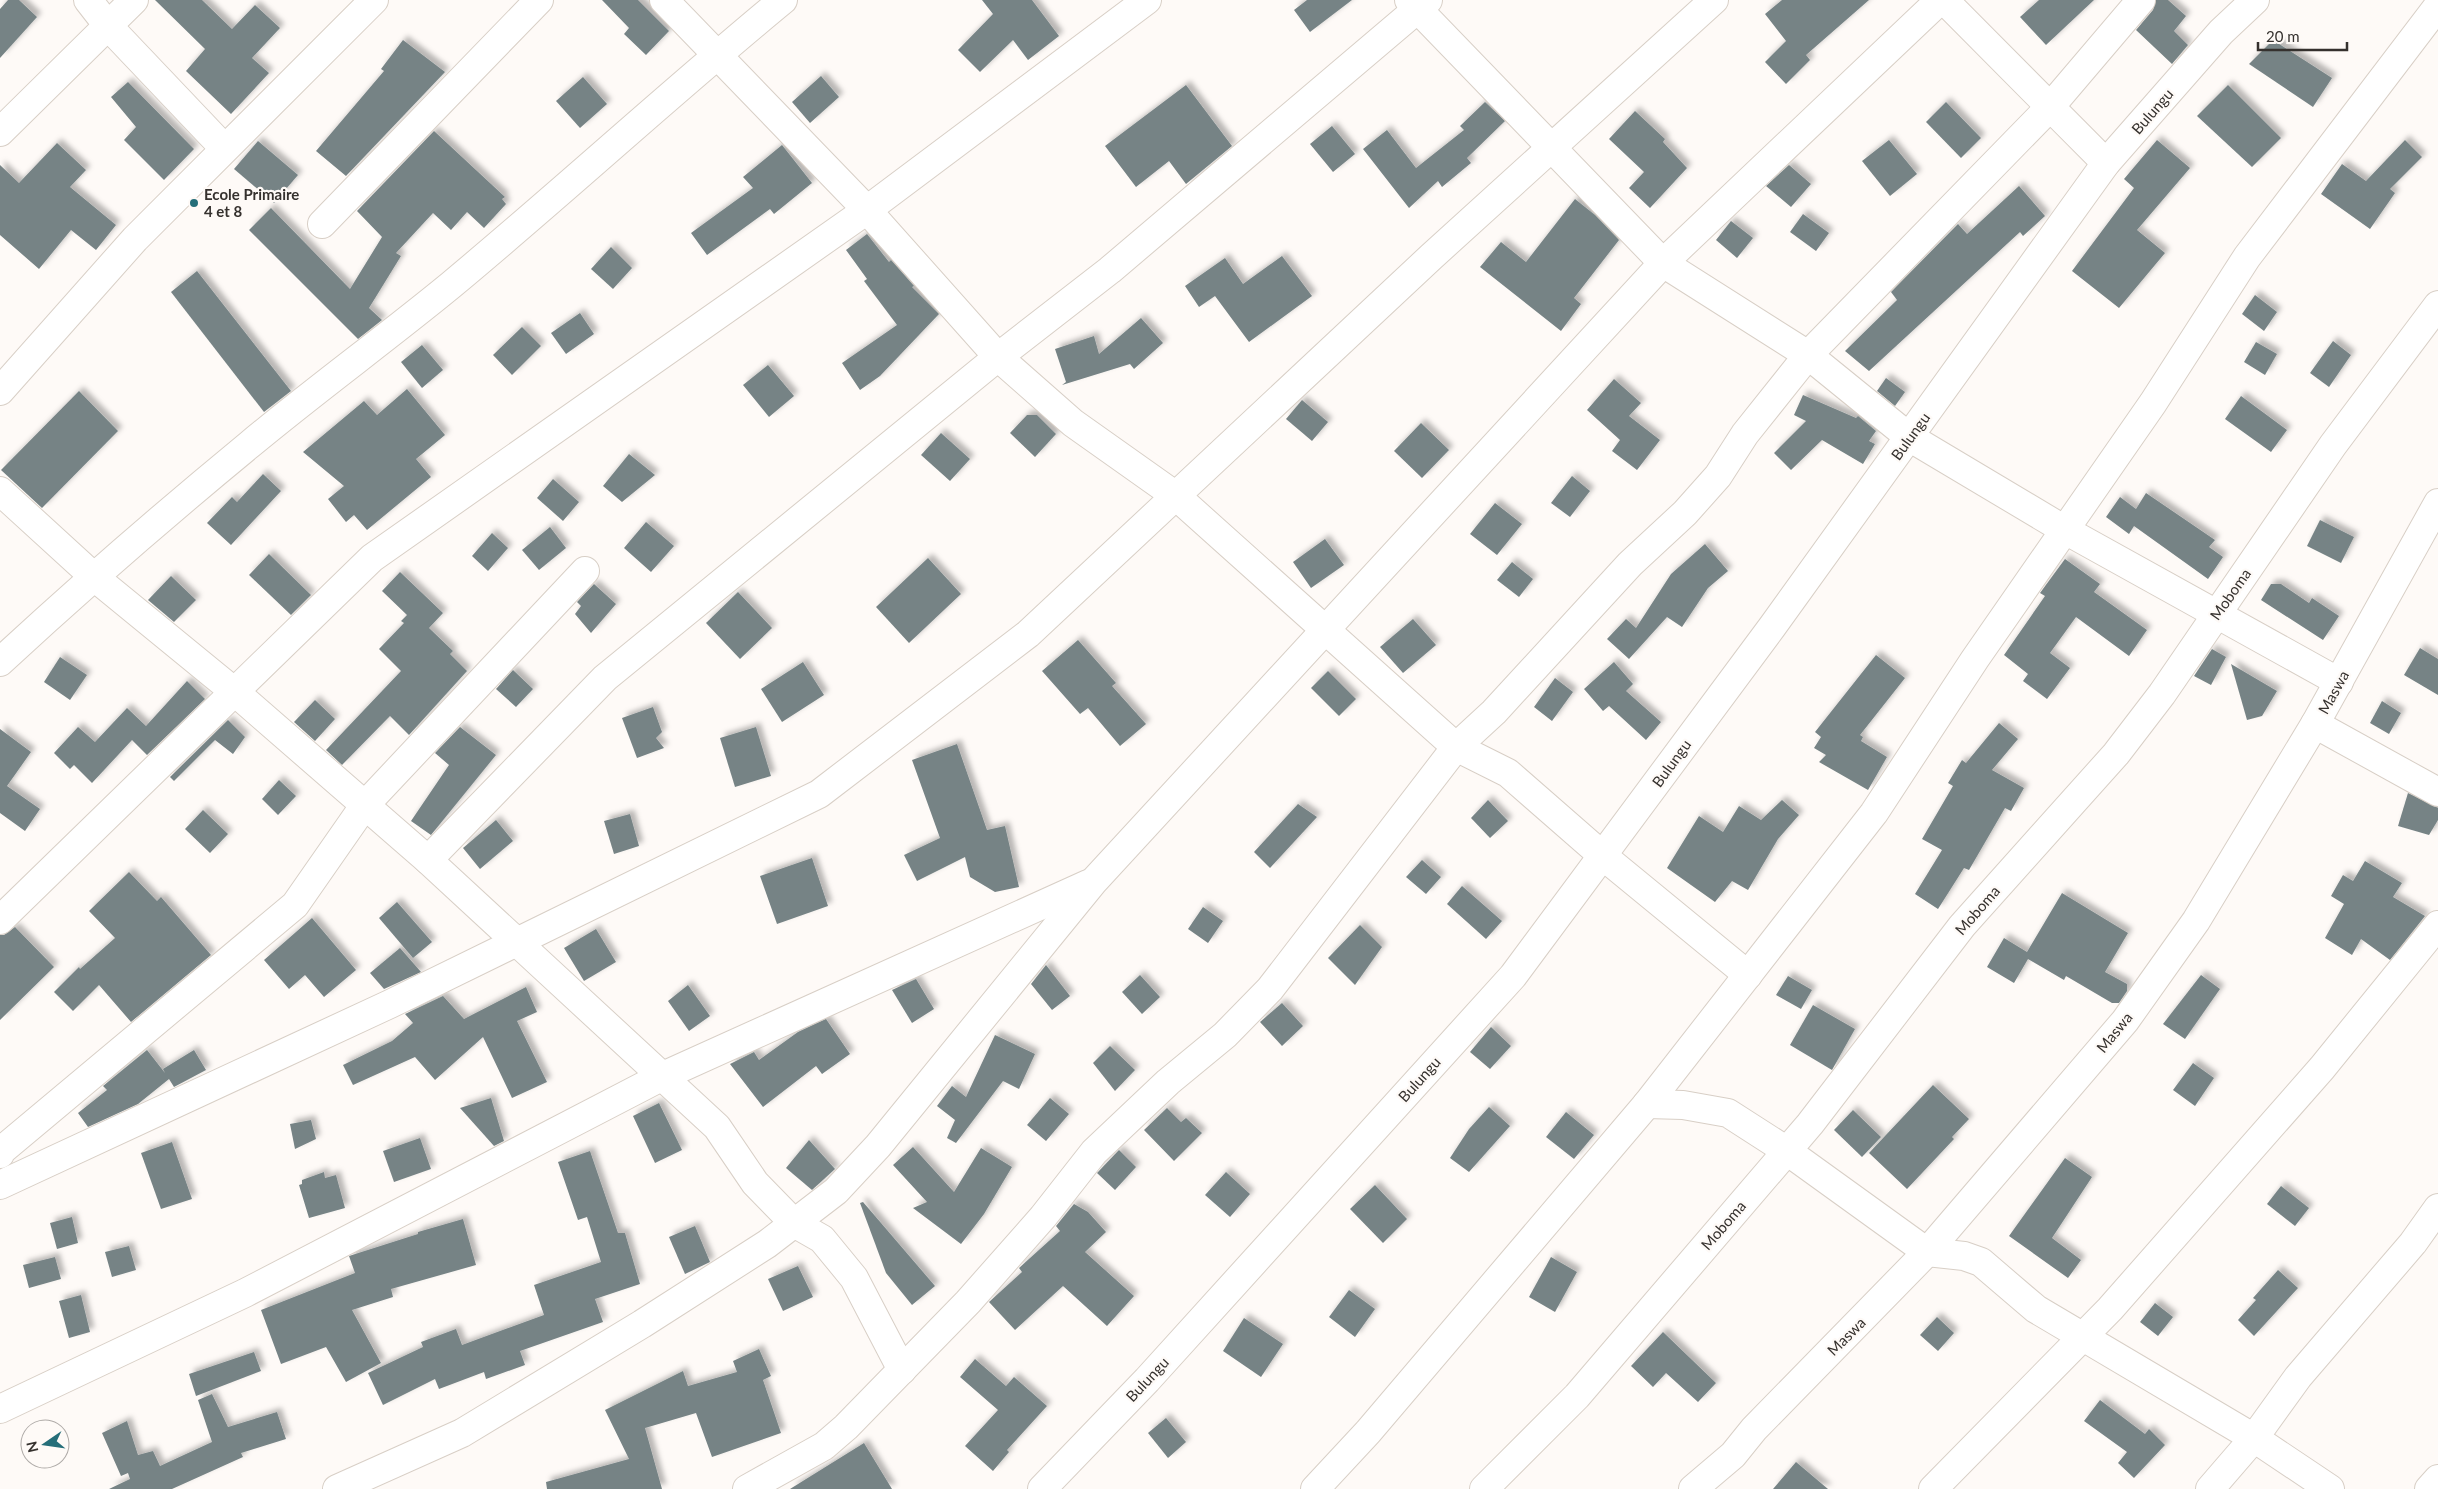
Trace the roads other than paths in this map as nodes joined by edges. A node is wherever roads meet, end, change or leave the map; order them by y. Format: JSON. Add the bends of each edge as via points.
{"nodes":[{"id":1,"x":88,"y":0,"type":"edge"},
{"id":2,"x":134,"y":0,"type":"edge"},
{"id":3,"x":374,"y":0,"type":"edge"},
{"id":4,"x":539,"y":0,"type":"edge"},
{"id":5,"x":664,"y":0,"type":"edge"},
{"id":6,"x":783,"y":0,"type":"edge"},
{"id":7,"x":1147,"y":0,"type":"edge"},
{"id":8,"x":1714,"y":0,"type":"edge"},
{"id":9,"x":1942,"y":0,"type":"edge"},
{"id":10,"x":2141,"y":0,"type":"edge"},
{"id":11,"x":2255,"y":0,"type":"edge"},
{"id":12,"x":1418,"y":3,"type":"edge"},
{"id":13,"x":2438,"y":6,"type":"edge"},
{"id":14,"x":109,"y":27,"type":"junction"},
{"id":15,"x":718,"y":53,"type":"junction"},
{"id":16,"x":2050,"y":107,"type":"junction"},
{"id":17,"x":0,"y":132,"type":"edge"},
{"id":18,"x":224,"y":148,"type":"junction"},
{"id":19,"x":1552,"y":149,"type":"junction"},
{"id":20,"x":2106,"y":163,"type":"junction"},
{"id":21,"x":868,"y":210,"type":"junction"},
{"id":22,"x":322,"y":224,"type":"dead end"},
{"id":23,"x":1664,"y":263,"type":"junction"},
{"id":24,"x":2438,"y":305,"type":"edge"},
{"id":25,"x":1808,"y":355,"type":"junction"},
{"id":26,"x":998,"y":357,"type":"junction"},
{"id":27,"x":0,"y":391,"type":"edge"},
{"id":28,"x":1909,"y":437,"type":"junction"},
{"id":29,"x":0,"y":491,"type":"edge"},
{"id":30,"x":1176,"y":496,"type":"junction"},
{"id":31,"x":2438,"y":503,"type":"edge"},
{"id":32,"x":2065,"y":530,"type":"junction"},
{"id":33,"x":585,"y":571,"type":"dead end"},
{"id":34,"x":93,"y":576,"type":"junction"},
{"id":35,"x":2217,"y":614,"type":"junction"},
{"id":36,"x":1325,"y":632,"type":"junction"},
{"id":37,"x":0,"y":662,"type":"edge"},
{"id":38,"x":2339,"y":682,"type":"junction"},
{"id":39,"x":236,"y":693,"type":"junction"},
{"id":40,"x":2315,"y":724,"type":"junction"},
{"id":41,"x":1456,"y":747,"type":"junction"},
{"id":42,"x":2438,"y":792,"type":"edge"},
{"id":43,"x":364,"y":806,"type":"junction"},
{"id":44,"x":1603,"y":856,"type":"junction"},
{"id":45,"x":428,"y":860,"type":"junction"},
{"id":46,"x":1094,"y":881,"type":"junction"},
{"id":47,"x":0,"y":920,"type":"edge"},
{"id":48,"x":2438,"y":925,"type":"edge"},
{"id":49,"x":514,"y":943,"type":"junction"},
{"id":50,"x":1748,"y":975,"type":"junction"},
{"id":51,"x":663,"y":1076,"type":"junction"},
{"id":52,"x":1647,"y":1104,"type":"junction"},
{"id":53,"x":0,"y":1151,"type":"edge"},
{"id":54,"x":1787,"y":1151,"type":"junction"},
{"id":55,"x":0,"y":1185,"type":"edge"},
{"id":56,"x":2438,"y":1208,"type":"edge"},
{"id":57,"x":794,"y":1223,"type":"junction"},
{"id":58,"x":1927,"y":1252,"type":"junction"},
{"id":59,"x":2082,"y":1338,"type":"junction"},
{"id":60,"x":902,"y":1370,"type":"junction"},
{"id":61,"x":0,"y":1409,"type":"edge"},
{"id":62,"x":2254,"y":1438,"type":"junction"},
{"id":63,"x":2438,"y":1479,"type":"edge"},
{"id":64,"x":337,"y":1489,"type":"edge"},
{"id":65,"x":747,"y":1489,"type":"edge"},
{"id":66,"x":1042,"y":1489,"type":"edge"},
{"id":67,"x":1315,"y":1489,"type":"edge"},
{"id":68,"x":1484,"y":1489,"type":"edge"},
{"id":69,"x":1693,"y":1489,"type":"edge"},
{"id":70,"x":1933,"y":1489,"type":"edge"},
{"id":71,"x":2210,"y":1489,"type":"edge"},
{"id":72,"x":2330,"y":1489,"type":"edge"},
{"id":73,"x":2429,"y":1489,"type":"edge"}],
"edges":[{"from":1,"to":14,"type":"street"},
{"from":2,"to":14,"type":"street"},
{"from":3,"to":18,"type":"street"},
{"from":4,"to":22,"type":"street"},
{"from":5,"to":15,"type":"street"},
{"from":6,"to":15,"type":"street"},
{"from":7,"to":21,"type":"street"},
{"from":8,"to":19,"type":"street"},
{"from":9,"to":16,"type":"street"},
{"from":9,"to":23,"type":"street"},
{"from":10,"to":16,"type":"street"},
{"from":11,"to":20,"type":"street","name":"Bulungu","via":[[2221,32]]},
{"from":12,"to":19,"type":"street"},
{"from":12,"to":26,"type":"street","via":[[1110,270]]},
{"from":13,"to":32,"type":"street","via":[[2247,257]]},
{"from":14,"to":17,"type":"street"},
{"from":14,"to":18,"type":"street"},
{"from":15,"to":21,"type":"street"},
{"from":15,"to":34,"type":"street","via":[[528,222],[389,336],[249,444]]},
{"from":16,"to":20,"type":"street"},
{"from":16,"to":25,"type":"street"},
{"from":18,"to":27,"type":"street","via":[[135,239]]},
{"from":19,"to":23,"type":"street"},
{"from":19,"to":30,"type":"street","via":[[1431,257]]},
{"from":20,"to":28,"type":"street","name":"Bulungu"},
{"from":21,"to":26,"type":"street"},
{"from":21,"to":39,"type":"street","via":[[372,558]]},
{"from":23,"to":25,"type":"street"},
{"from":23,"to":36,"type":"street"},
{"from":24,"to":35,"type":"street","name":"Moboma","via":[[2333,445]]},
{"from":25,"to":28,"type":"street"},
{"from":25,"to":41,"type":"street","via":[[1745,434],[1718,476],[1685,513],[1630,564],[1494,712]]},
{"from":26,"to":30,"type":"street","via":[[1073,423]]},
{"from":26,"to":45,"type":"street","via":[[605,678]]},
{"from":28,"to":32,"type":"street"},
{"from":28,"to":44,"type":"street","name":"Bulungu"},
{"from":29,"to":34,"type":"street"},
{"from":30,"to":36,"type":"street"},
{"from":30,"to":49,"type":"street","via":[[1028,634],[819,794]]},
{"from":31,"to":38,"type":"street","name":"Maswa"},
{"from":32,"to":35,"type":"street"},
{"from":32,"to":50,"type":"street","via":[[1874,813]]},
{"from":33,"to":43,"type":"street"},
{"from":34,"to":37,"type":"street"},
{"from":34,"to":39,"type":"street"},
{"from":35,"to":38,"type":"street"},
{"from":35,"to":54,"type":"street","name":"Moboma","via":[[2116,754],[1962,926]]},
{"from":36,"to":41,"type":"street"},
{"from":36,"to":46,"type":"street"},
{"from":38,"to":40,"type":"street","name":"Maswa"},
{"from":39,"to":43,"type":"street"},
{"from":39,"to":47,"type":"street"},
{"from":40,"to":42,"type":"street"},
{"from":40,"to":58,"type":"street","name":"Maswa","via":[[2196,921],[2124,1021]]},
{"from":41,"to":44,"type":"street","via":[[1508,773]]},
{"from":41,"to":60,"type":"street","via":[[1270,989],[1225,1035],[1168,1082],[1094,1152],[1043,1218]]},
{"from":43,"to":45,"type":"street"},
{"from":43,"to":53,"type":"street","via":[[295,905]]},
{"from":44,"to":50,"type":"street"},
{"from":44,"to":66,"type":"street","name":"Bulungu","via":[[1514,976],[1147,1380]]},
{"from":45,"to":49,"type":"street"},
{"from":46,"to":51,"type":"street"},
{"from":46,"to":57,"type":"street","via":[[878,1146],[836,1191]]},
{"from":48,"to":59,"type":"street","via":[[2316,1075]]},
{"from":49,"to":51,"type":"street"},
{"from":49,"to":55,"type":"street"},
{"from":50,"to":52,"type":"street"},
{"from":51,"to":57,"type":"street","via":[[717,1127],[755,1183]]},
{"from":51,"to":61,"type":"street","via":[[245,1293]]},
{"from":52,"to":54,"type":"street","via":[[1683,1105],[1728,1113]]},
{"from":52,"to":67,"type":"street","via":[[1368,1432]]},
{"from":54,"to":58,"type":"street"},
{"from":54,"to":68,"type":"street","name":"Moboma","via":[[1577,1396]]},
{"from":56,"to":62,"type":"street","via":[[2414,1243],[2298,1377]]},
{"from":57,"to":60,"type":"street","via":[[822,1239],[854,1278]]},
{"from":57,"to":64,"type":"street","via":[[767,1244],[642,1324],[462,1433]]},
{"from":58,"to":59,"type":"street","via":[[1964,1256],[1981,1262],[2036,1309]]},
{"from":58,"to":69,"type":"street","name":"Maswa","via":[[1754,1429],[1733,1455]]},
{"from":59,"to":62,"type":"street"},
{"from":59,"to":70,"type":"street"},
{"from":60,"to":65,"type":"street","via":[[824,1446]]},
{"from":62,"to":71,"type":"street"},
{"from":62,"to":72,"type":"street"},
{"from":63,"to":73,"type":"street"}]}
